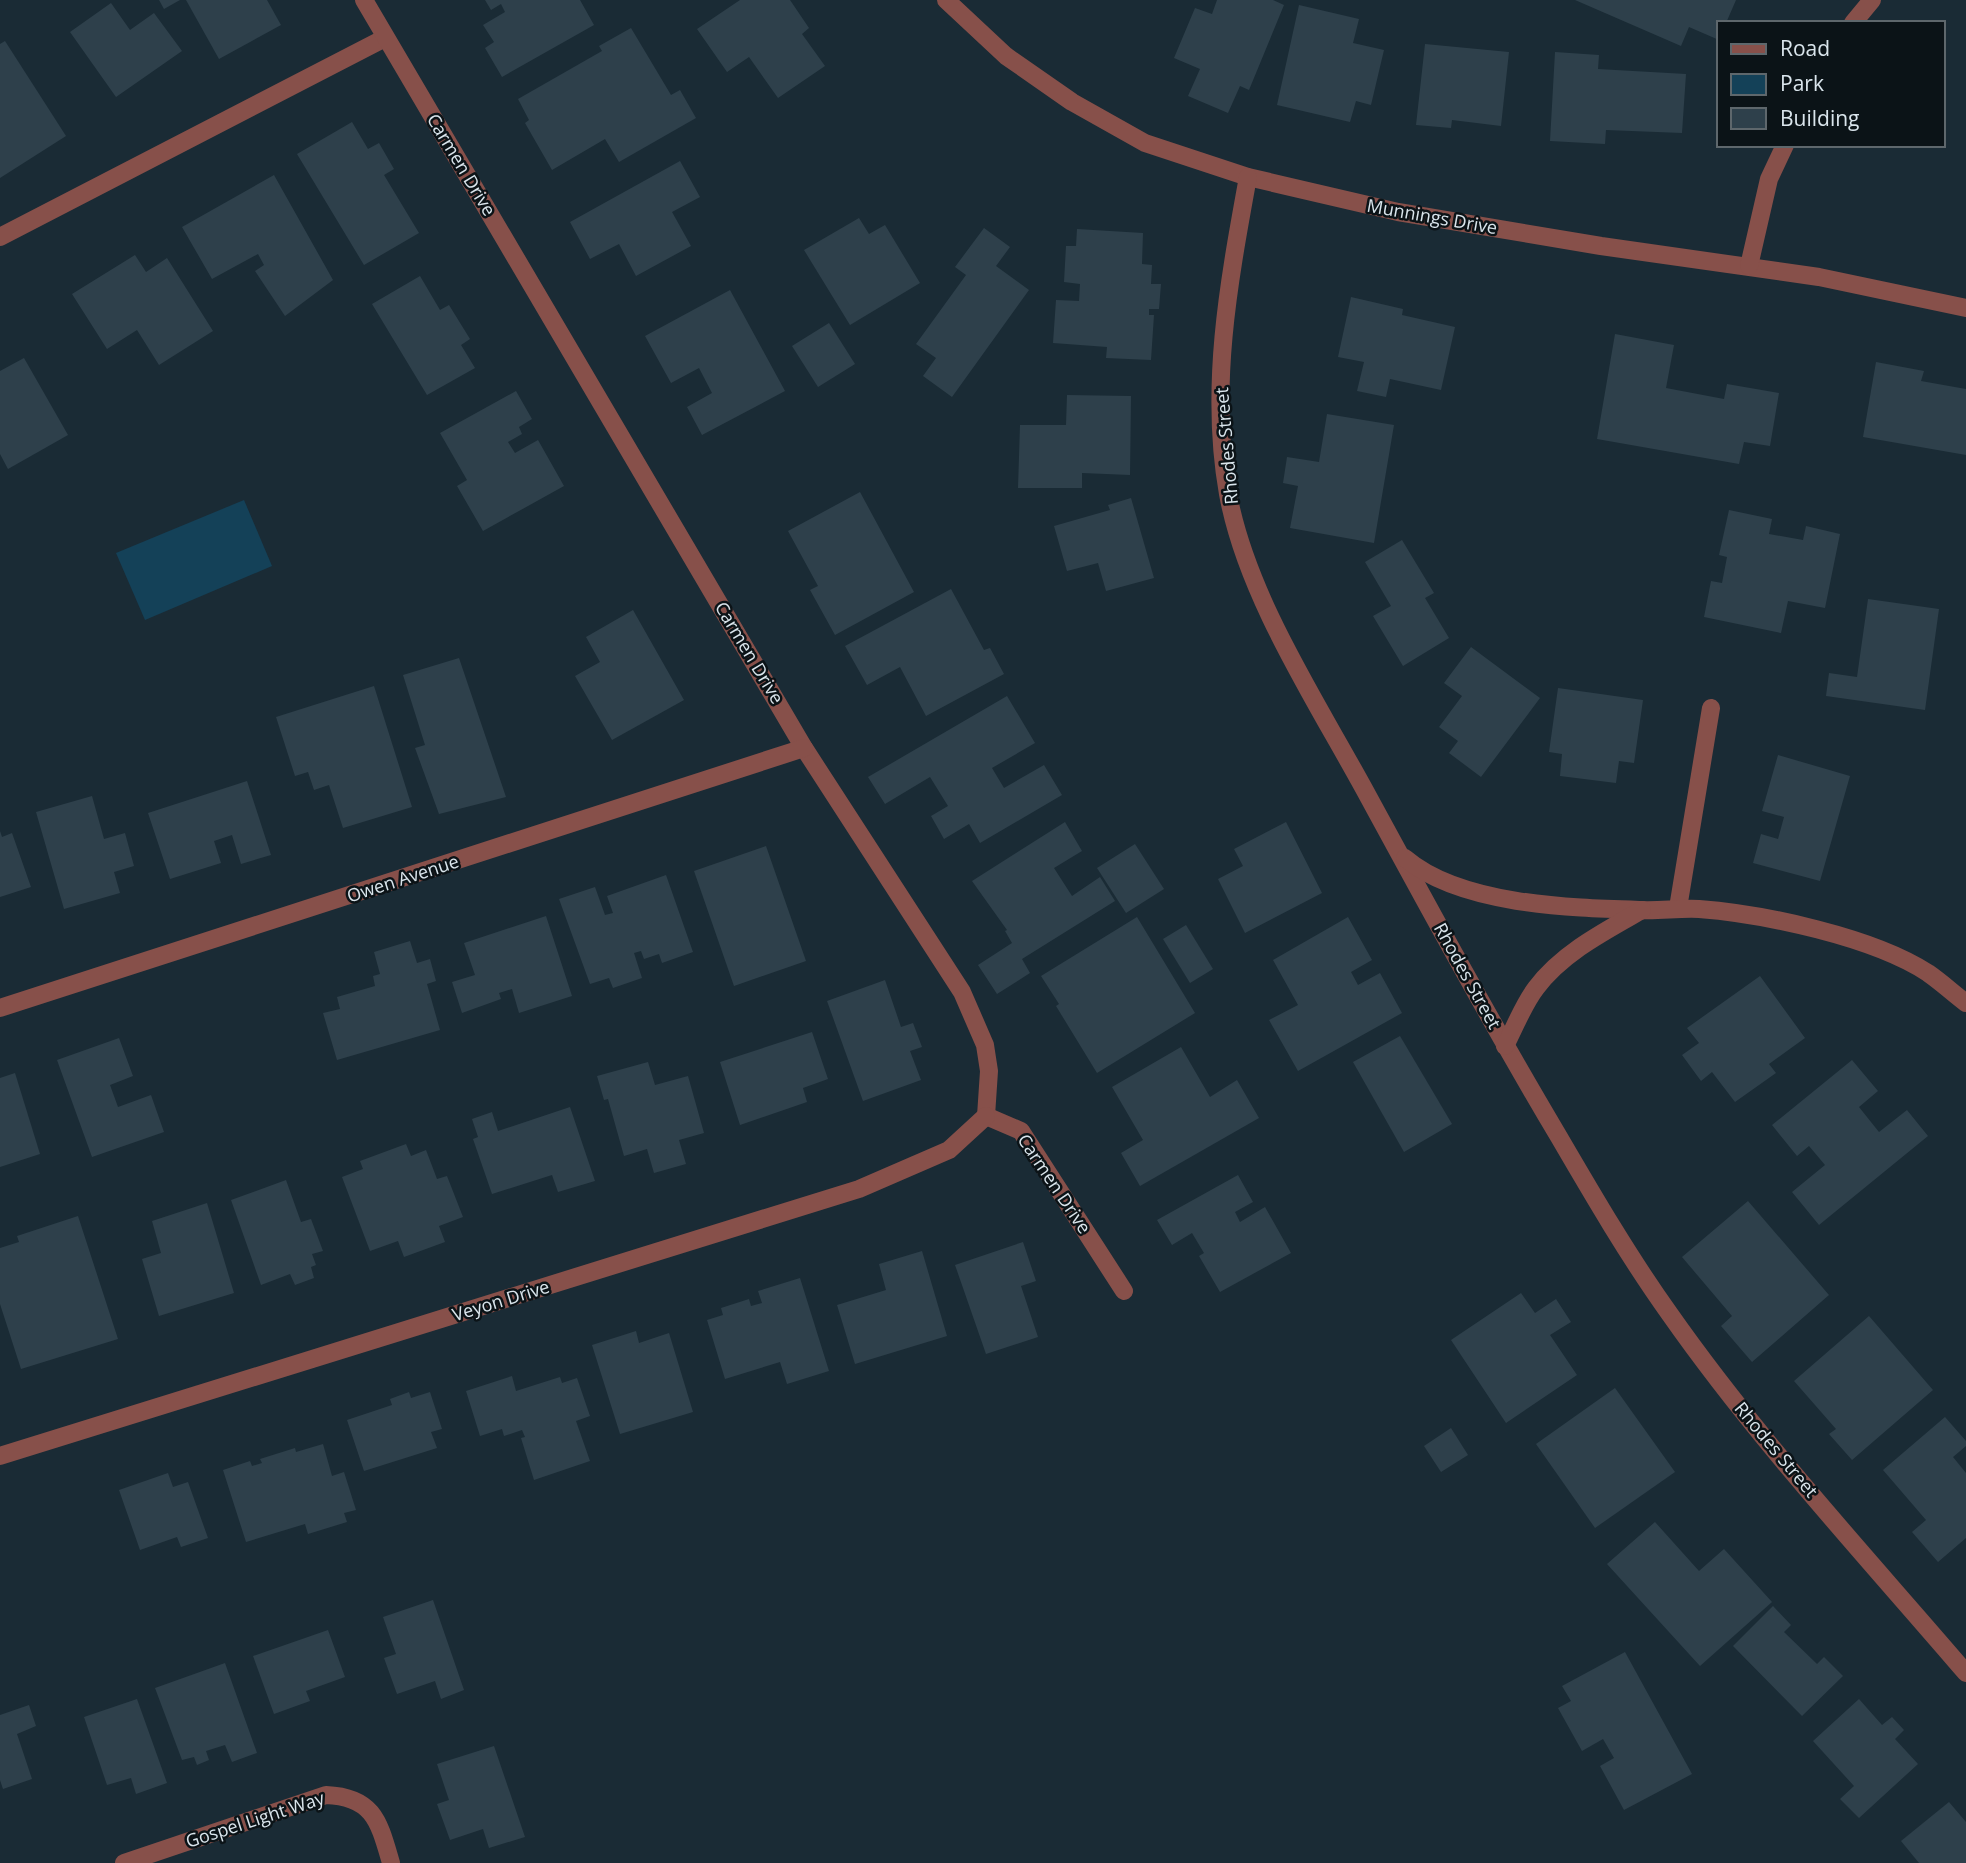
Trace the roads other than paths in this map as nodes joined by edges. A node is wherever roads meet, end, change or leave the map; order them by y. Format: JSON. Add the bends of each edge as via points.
{"nodes":[{"id":1,"x":364,"y":0,"type":"edge"},
{"id":2,"x":946,"y":0,"type":"edge"},
{"id":3,"x":1872,"y":0,"type":"edge"},
{"id":4,"x":1855,"y":21,"type":"edge"},
{"id":5,"x":385,"y":38,"type":"junction"},
{"id":6,"x":1784,"y":147,"type":"edge"},
{"id":7,"x":1248,"y":177,"type":"junction"},
{"id":8,"x":0,"y":237,"type":"edge"},
{"id":9,"x":1749,"y":266,"type":"junction"},
{"id":10,"x":1966,"y":308,"type":"edge"},
{"id":11,"x":1711,"y":708,"type":"dead end"},
{"id":12,"x":804,"y":748,"type":"junction"},
{"id":13,"x":1399,"y":852,"type":"junction"},
{"id":14,"x":1678,"y":908,"type":"junction"},
{"id":15,"x":1642,"y":910,"type":"junction"},
{"id":16,"x":1966,"y":1003,"type":"edge"},
{"id":17,"x":0,"y":1008,"type":"edge"},
{"id":18,"x":1505,"y":1046,"type":"junction"},
{"id":19,"x":986,"y":1116,"type":"junction"},
{"id":20,"x":1124,"y":1291,"type":"dead end"},
{"id":21,"x":0,"y":1456,"type":"edge"},
{"id":22,"x":1966,"y":1673,"type":"edge"},
{"id":23,"x":124,"y":1863,"type":"edge"},
{"id":24,"x":391,"y":1863,"type":"edge"}],
"edges":[{"from":1,"to":5,"type":"street","name":"Carmen Drive"},
{"from":2,"to":7,"type":"street","name":"Munnings Drive","via":[[1006,56],[1072,102],[1145,143]]},
{"from":3,"to":4,"type":"street"},
{"from":5,"to":8,"type":"street"},
{"from":5,"to":12,"type":"street","name":"Carmen Drive"},
{"from":6,"to":9,"type":"street","via":[[1769,179]]},
{"from":7,"to":9,"type":"street","name":"Munnings Drive","via":[[1398,212]]},
{"from":7,"to":13,"type":"street","name":"Rhodes Street","via":[[1222,332],[1220,390],[1228,492],[1256,587]]},
{"from":9,"to":10,"type":"street","name":"Munnings Drive"},
{"from":11,"to":14,"type":"street"},
{"from":12,"to":17,"type":"street","name":"Owen Avenue"},
{"from":12,"to":19,"type":"street","name":"Carmen Drive","via":[[962,992],[985,1045],[989,1071]]},
{"from":13,"to":15,"type":"street","via":[[1424,873],[1478,894]]},
{"from":13,"to":18,"type":"street","name":"Rhodes Street"},
{"from":14,"to":15,"type":"street"},
{"from":14,"to":16,"type":"street","via":[[1779,920],[1814,929],[1897,957],[1927,972]]},
{"from":15,"to":18,"type":"street","via":[[1549,973],[1526,1004]]},
{"from":18,"to":22,"type":"street","name":"Rhodes Street","via":[[1616,1233],[1670,1314],[1751,1423]]},
{"from":19,"to":20,"type":"street","name":"Carmen Drive","via":[[1021,1131]]},
{"from":19,"to":21,"type":"street","name":"Veyon Drive","via":[[949,1150],[859,1189]]},
{"from":23,"to":24,"type":"street","name":"Gospel Light Way","via":[[326,1795],[351,1797],[372,1812]]}]}
